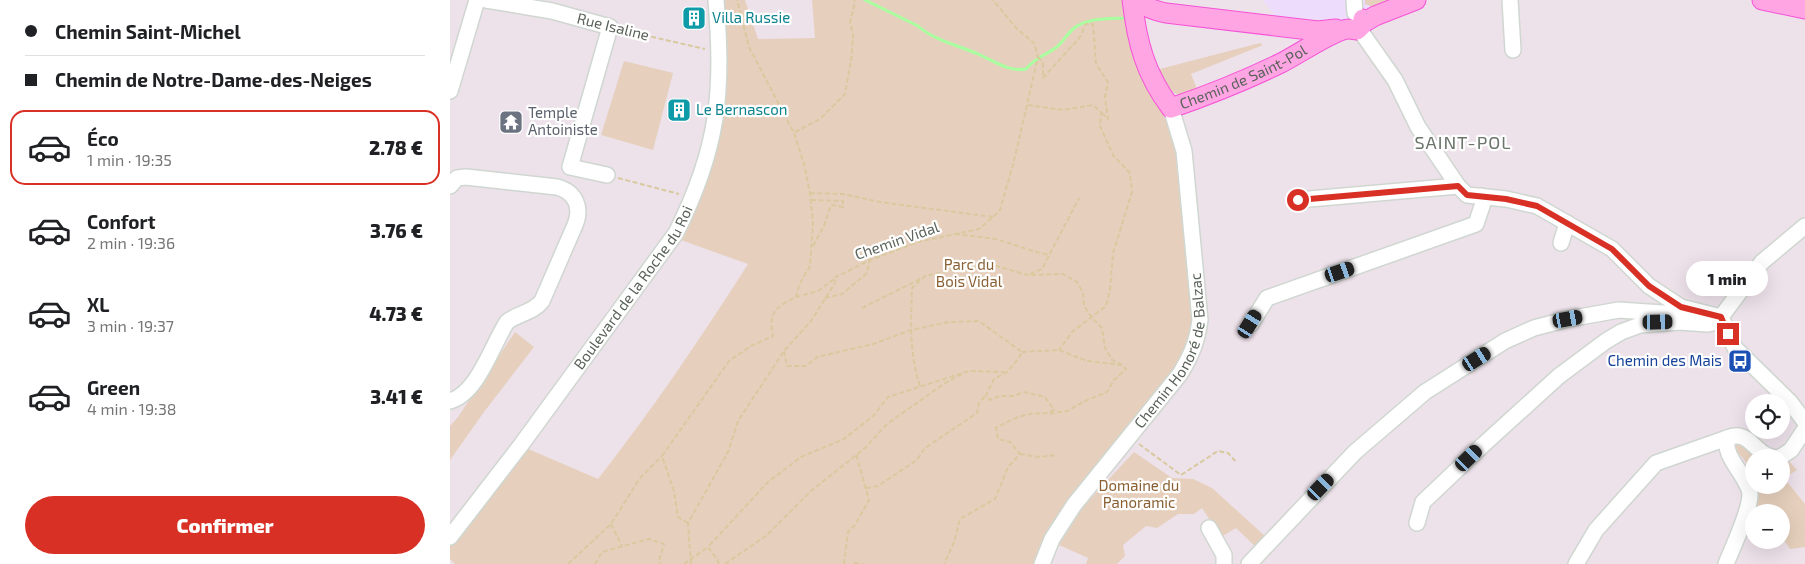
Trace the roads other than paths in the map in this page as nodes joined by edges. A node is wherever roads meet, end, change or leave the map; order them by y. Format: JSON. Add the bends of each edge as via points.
{"nodes":[{"id":1,"x":476,"y":0,"type":"edge"},
{"id":2,"x":486,"y":0,"type":"edge"},
{"id":3,"x":716,"y":0,"type":"edge"},
{"id":4,"x":1132,"y":0,"type":"edge"},
{"id":5,"x":1138,"y":0,"type":"edge"},
{"id":6,"x":1416,"y":0,"type":"edge"},
{"id":7,"x":1510,"y":0,"type":"edge"},
{"id":8,"x":1762,"y":0,"type":"edge"},
{"id":9,"x":1805,"y":9,"type":"edge"},
{"id":10,"x":1352,"y":23,"type":"edge"},
{"id":11,"x":1513,"y":50,"type":"dead end"},
{"id":12,"x":450,"y":91,"type":"edge"},
{"id":13,"x":1166,"y":101,"type":"junction"},
{"id":14,"x":606,"y":175,"type":"road end"},
{"id":15,"x":450,"y":186,"type":"edge"},
{"id":16,"x":1458,"y":186,"type":"junction"},
{"id":17,"x":1481,"y":196,"type":"junction"},
{"id":18,"x":1298,"y":200,"type":"dead end"},
{"id":19,"x":1567,"y":223,"type":"junction"},
{"id":20,"x":1805,"y":226,"type":"edge"},
{"id":21,"x":1561,"y":243,"type":"dead end"},
{"id":22,"x":1721,"y":317,"type":"junction"},
{"id":23,"x":1250,"y":324,"type":"dead end"},
{"id":24,"x":450,"y":401,"type":"edge"},
{"id":25,"x":1805,"y":422,"type":"edge"},
{"id":26,"x":1805,"y":429,"type":"edge"},
{"id":27,"x":1727,"y":438,"type":"junction"},
{"id":28,"x":1757,"y":449,"type":"edge"},
{"id":29,"x":1790,"y":451,"type":"edge"},
{"id":30,"x":1417,"y":523,"type":"dead end"},
{"id":31,"x":1209,"y":528,"type":"dead end"},
{"id":32,"x":450,"y":537,"type":"edge"},
{"id":33,"x":1042,"y":564,"type":"edge"},
{"id":34,"x":1224,"y":564,"type":"edge"},
{"id":35,"x":1249,"y":564,"type":"edge"},
{"id":36,"x":1576,"y":564,"type":"edge"},
{"id":37,"x":1726,"y":564,"type":"edge"}],
"edges":[{"from":1,"to":12,"type":"street"},
{"from":2,"to":14,"type":"street","name":"Rue Isaline","via":[[552,11],[610,27],[570,167]]},
{"from":3,"to":32,"type":"street","name":"Boulevard de la Roche du Roi","via":[[720,52],[716,118],[693,198],[676,233],[510,461]]},
{"from":4,"to":13,"type":"main road","name":"Chemin de Saint-Pol","via":[[1141,52]]},
{"from":5,"to":10,"type":"main road","via":[[1152,10],[1166,13],[1318,31]]},
{"from":6,"to":10,"type":"main road","name":"Chemin de Saint-Pol"},
{"from":7,"to":11,"type":"street"},
{"from":8,"to":9,"type":"main road"},
{"from":10,"to":13,"type":"main road","name":"Chemin de Saint-Pol","via":[[1282,63],[1205,96]]},
{"from":10,"to":16,"type":"street","via":[[1395,80],[1418,127]]},
{"from":13,"to":33,"type":"street","name":"Chemin Honoré de Balzac","via":[[1184,151],[1200,320],[1198,340],[1185,366],[1074,505],[1052,539]]},
{"from":15,"to":24,"type":"street","via":[[457,178],[466,177],[557,187],[574,196],[579,212],[542,301],[536,308],[508,322],[472,384]]},
{"from":16,"to":17,"type":"street","via":[[1467,195]]},
{"from":16,"to":18,"type":"street"},
{"from":17,"to":19,"type":"street","via":[[1537,206]]},
{"from":17,"to":23,"type":"street","via":[[1483,203],[1476,224],[1267,298]]},
{"from":19,"to":21,"type":"street"},
{"from":19,"to":22,"type":"street","via":[[1612,249],[1649,286],[1681,307]]},
{"from":20,"to":22,"type":"street","via":[[1762,262]]},
{"from":22,"to":25,"type":"street","via":[[1735,348],[1790,402]]},
{"from":22,"to":30,"type":"street","via":[[1708,324],[1640,325],[1606,341],[1560,376],[1423,502]]},
{"from":22,"to":35,"type":"street","via":[[1619,310],[1534,328],[1505,341],[1425,392],[1362,446]]},
{"from":26,"to":29,"type":"street"},
{"from":27,"to":28,"type":"street","via":[[1735,434],[1742,436]]},
{"from":27,"to":36,"type":"street","via":[[1656,463],[1596,530]]},
{"from":27,"to":37,"type":"street","via":[[1727,452],[1750,493]]},
{"from":31,"to":34,"type":"street","via":[[1224,555]]}]}
